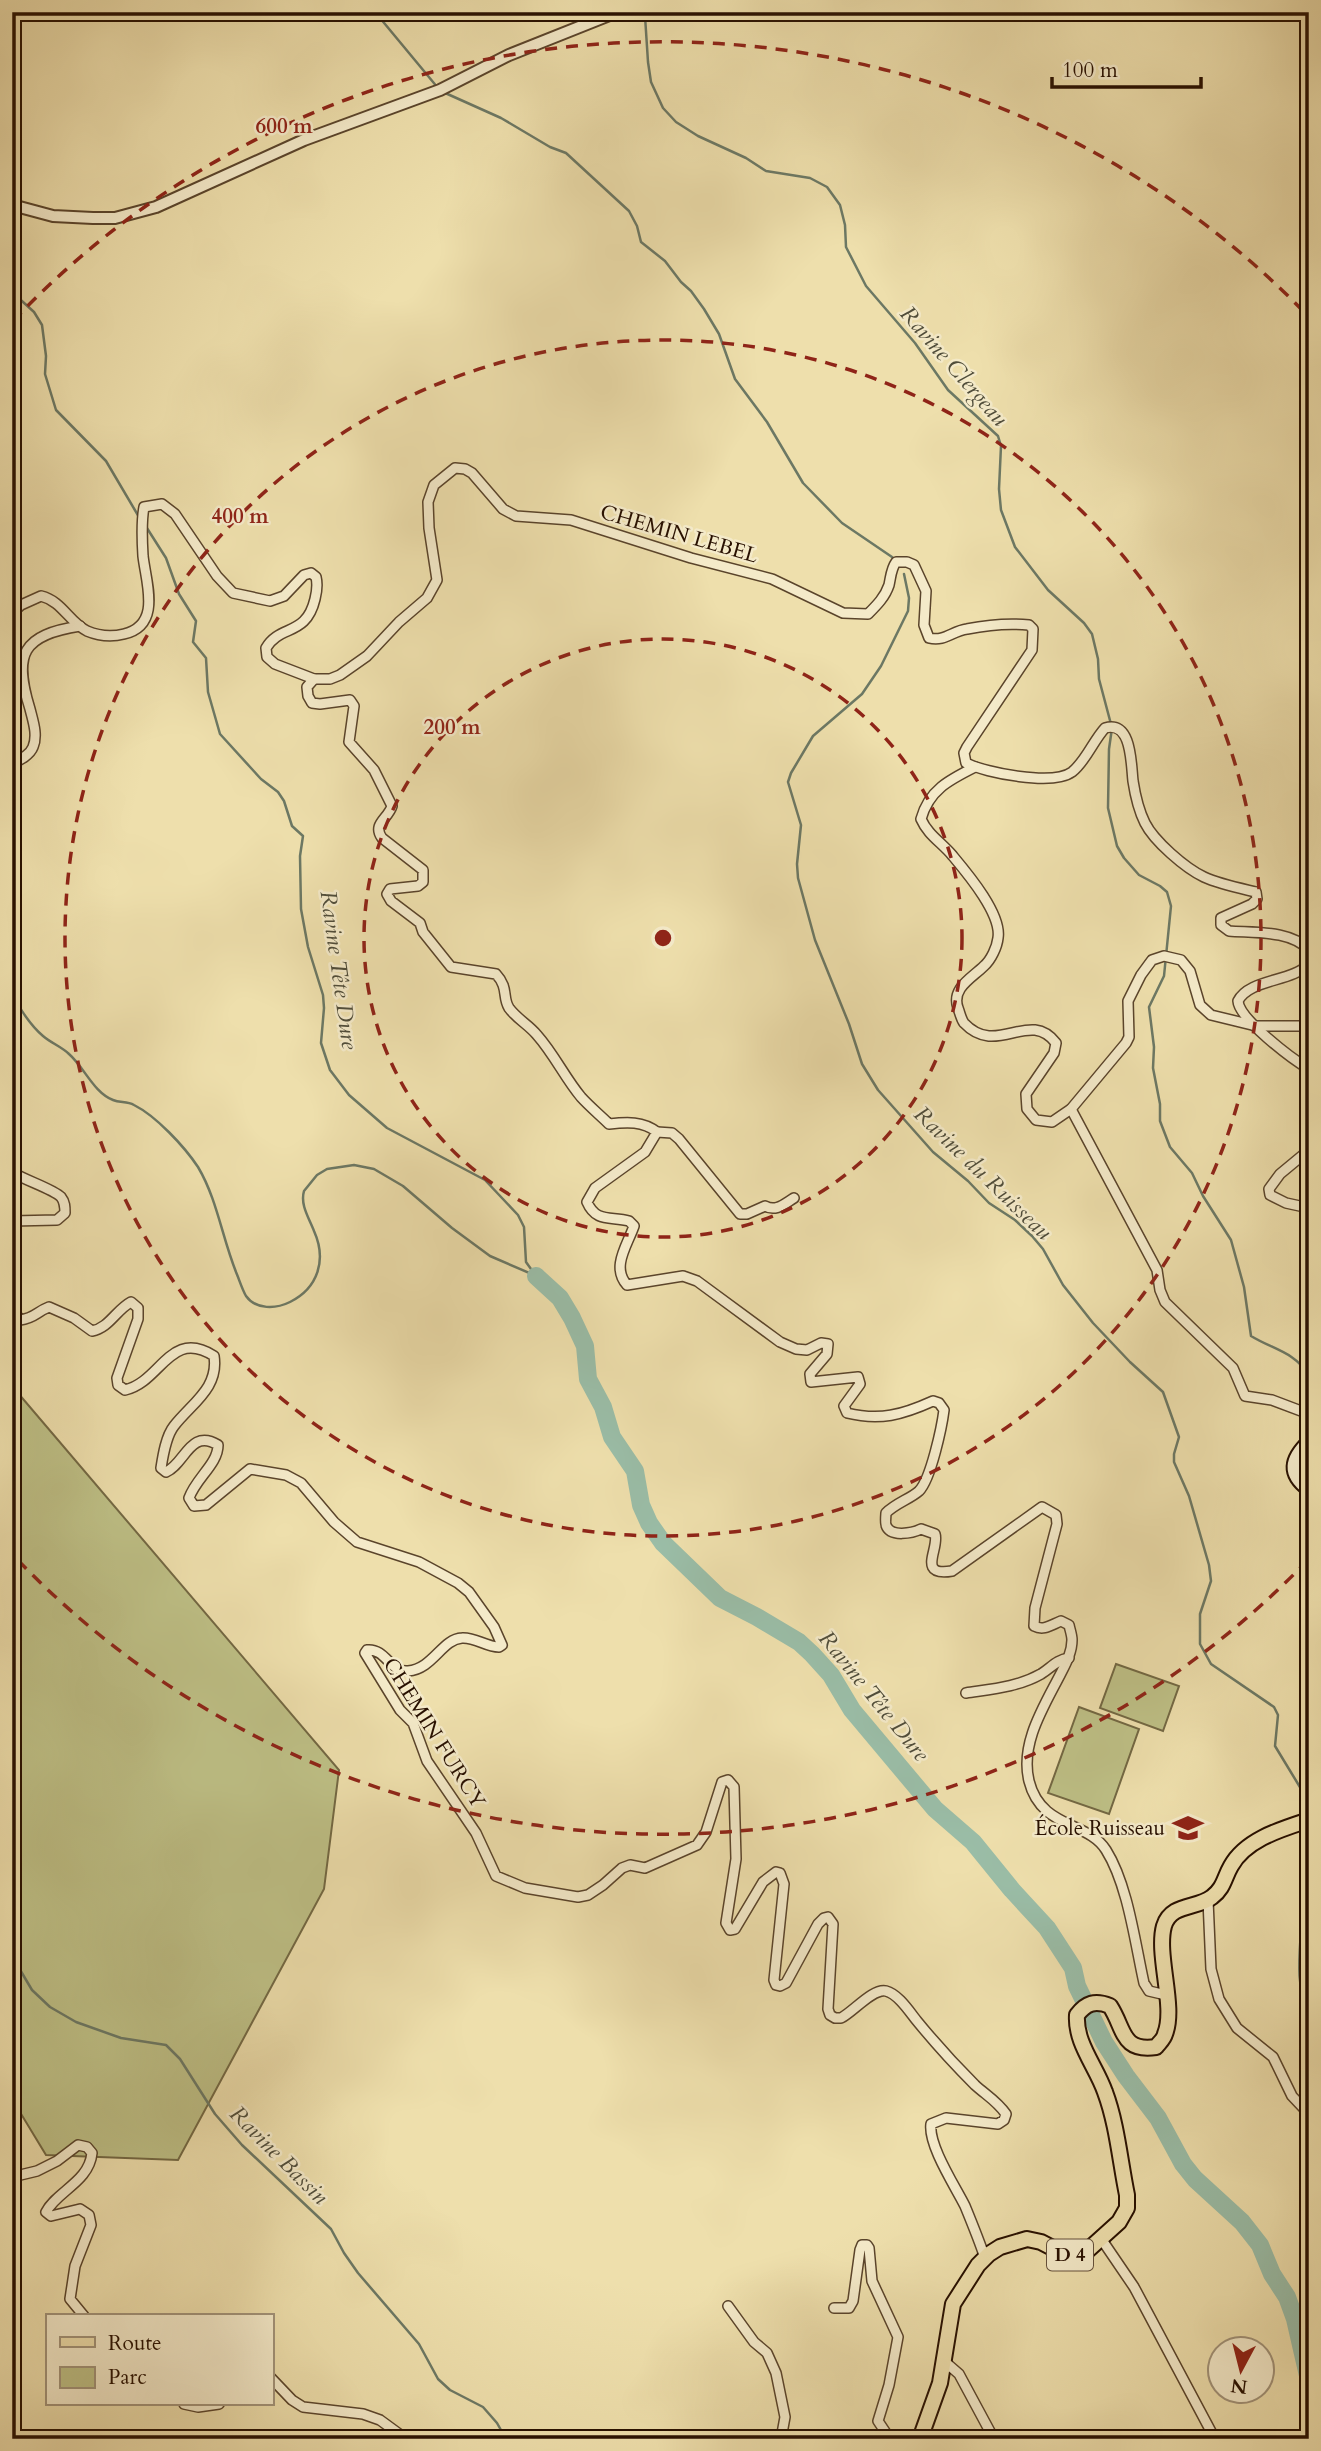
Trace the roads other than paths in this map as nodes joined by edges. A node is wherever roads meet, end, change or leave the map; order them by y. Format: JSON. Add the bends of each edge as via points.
{"nodes":[{"id":1,"x":617,"y":12,"type":"edge"},
{"id":2,"x":12,"y":205,"type":"edge"},
{"id":3,"x":12,"y":613,"type":"edge"},
{"id":4,"x":80,"y":626,"type":"junction"},
{"id":5,"x":314,"y":679,"type":"junction"},
{"id":6,"x":12,"y":764,"type":"edge"},
{"id":7,"x":975,"y":767,"type":"junction"},
{"id":8,"x":1309,"y":950,"type":"edge"},
{"id":9,"x":1309,"y":964,"type":"edge"},
{"id":10,"x":1255,"y":1026,"type":"junction"},
{"id":11,"x":1309,"y":1026,"type":"edge"},
{"id":12,"x":1309,"y":1069,"type":"edge"},
{"id":13,"x":1071,"y":1109,"type":"junction"},
{"id":14,"x":657,"y":1132,"type":"junction"},
{"id":15,"x":1309,"y":1150,"type":"edge"},
{"id":16,"x":12,"y":1172,"type":"edge"},
{"id":17,"x":794,"y":1198,"type":"dead end"},
{"id":18,"x":1309,"y":1208,"type":"edge"},
{"id":19,"x":12,"y":1221,"type":"edge"},
{"id":20,"x":12,"y":1303,"type":"edge"},
{"id":21,"x":1309,"y":1414,"type":"edge"},
{"id":22,"x":1309,"y":1441,"type":"edge"},
{"id":23,"x":1309,"y":1490,"type":"edge"},
{"id":24,"x":1069,"y":1658,"type":"junction"},
{"id":25,"x":966,"y":1693,"type":"dead end"},
{"id":26,"x":1309,"y":1820,"type":"edge"},
{"id":27,"x":1208,"y":1900,"type":"junction"},
{"id":28,"x":1166,"y":1995,"type":"junction"},
{"id":29,"x":1309,"y":2114,"type":"edge"},
{"id":30,"x":12,"y":2176,"type":"edge"},
{"id":31,"x":1101,"y":2240,"type":"junction"},
{"id":32,"x":985,"y":2258,"type":"junction"},
{"id":33,"x":728,"y":2306,"type":"dead end"},
{"id":34,"x":834,"y":2308,"type":"dead end"},
{"id":35,"x":82,"y":2314,"type":"edge"},
{"id":36,"x":944,"y":2361,"type":"junction"},
{"id":37,"x":273,"y":2380,"type":"edge"},
{"id":38,"x":406,"y":2439,"type":"edge"},
{"id":39,"x":780,"y":2439,"type":"edge"},
{"id":40,"x":890,"y":2439,"type":"edge"},
{"id":41,"x":920,"y":2439,"type":"edge"},
{"id":42,"x":994,"y":2439,"type":"edge"},
{"id":43,"x":1215,"y":2439,"type":"edge"}],
"edges":[{"from":1,"to":2,"type":"street","via":[[509,55],[440,90],[304,140],[156,207],[115,218],[93,218],[53,216]]},
{"from":3,"to":4,"type":"street","via":[[41,596],[57,603]]},
{"from":4,"to":5,"type":"street","via":[[117,636],[143,624],[149,609],[144,508],[162,504],[175,514],[233,593],[270,601],[284,596],[304,575],[316,577],[313,609],[304,623],[271,640],[266,648],[267,657],[275,664]]},
{"from":4,"to":6,"type":"street","via":[[59,629],[33,642],[27,652],[21,681],[35,726],[33,747]]},
{"from":5,"to":7,"type":"street","name":"CHEMIN LEBEL","via":[[340,675],[367,656],[427,598],[437,580],[428,502],[439,479],[455,468],[465,469],[503,509],[516,516],[571,520],[772,579],[844,612],[868,614],[880,603],[892,567],[907,562],[914,565],[926,591],[924,625],[929,638],[938,640],[963,629],[1030,625],[1032,650],[964,753],[966,763]]},
{"from":5,"to":14,"type":"street","via":[[307,687],[312,703],[349,700],[354,706],[349,742],[374,770],[392,806],[378,833],[423,870],[424,882],[418,886],[390,889],[391,901],[420,923],[451,967],[496,974],[511,1011],[536,1033],[580,1096],[609,1124],[648,1125]]},
{"from":7,"to":8,"type":"street","via":[[1052,779],[1082,762],[1105,728],[1118,728],[1125,736],[1145,823],[1158,840],[1204,877],[1256,892],[1252,904],[1221,918],[1224,929],[1287,936]]},
{"from":7,"to":13,"type":"street","via":[[940,786],[921,819],[951,853],[997,920],[998,937],[987,964],[961,986],[956,1002],[963,1021],[981,1035],[1000,1037],[1025,1029],[1049,1034],[1056,1043],[1054,1053],[1026,1094],[1027,1109],[1036,1120],[1052,1122]]},
{"from":9,"to":10,"type":"street","via":[[1240,996],[1238,1008]]},
{"from":10,"to":11,"type":"street"},
{"from":10,"to":12,"type":"street"},
{"from":10,"to":13,"type":"street","via":[[1211,1015],[1200,1005],[1191,971],[1181,960],[1164,956],[1152,960],[1128,1001],[1126,1043]]},
{"from":13,"to":21,"type":"street","via":[[1157,1270],[1165,1302],[1233,1368],[1245,1396]]},
{"from":14,"to":17,"type":"street","via":[[672,1133],[740,1214],[765,1206],[777,1208]]},
{"from":14,"to":24,"type":"street","via":[[645,1152],[595,1188],[587,1202],[598,1216],[634,1226],[620,1261],[622,1280],[627,1284],[684,1276],[780,1342],[807,1350],[828,1344],[827,1354],[810,1374],[811,1382],[858,1377],[860,1384],[844,1406],[847,1413],[882,1417],[939,1403],[944,1410],[940,1441],[924,1483],[886,1513],[885,1525],[895,1533],[921,1529],[935,1534],[932,1564],[943,1573],[1042,1507],[1051,1510],[1057,1524],[1034,1626],[1046,1628],[1061,1621],[1069,1625]]},
{"from":15,"to":18,"type":"street","via":[[1269,1189],[1275,1199]]},
{"from":16,"to":19,"type":"street","via":[[60,1195],[66,1205],[57,1220]]},
{"from":20,"to":32,"type":"street","name":"CHEMIN FURCY","via":[[20,1320],[49,1307],[92,1331],[102,1329],[131,1302],[138,1308],[138,1319],[117,1378],[125,1390],[149,1376],[173,1352],[191,1348],[214,1356],[216,1370],[203,1396],[173,1426],[162,1459],[161,1468],[166,1472],[201,1440],[218,1445],[218,1454],[194,1484],[189,1498],[194,1506],[206,1505],[250,1469],[286,1475],[301,1483],[357,1542],[419,1562],[469,1592],[499,1636],[499,1647],[463,1637],[452,1640],[428,1664],[404,1672],[379,1651],[365,1653],[412,1724],[427,1761],[476,1833],[496,1875],[525,1888],[588,1895],[622,1868],[645,1868],[698,1845],[722,1783],[732,1782],[736,1860],[727,1928],[735,1929],[763,1882],[780,1873],[784,1884],[776,1985],[786,1983],[818,1924],[828,1917],[832,1924],[830,2015],[841,2018],[874,1993],[888,1991],[945,2056],[1006,2114],[998,2124],[946,2118],[931,2124],[930,2130]]},
{"from":22,"to":23,"type":"main road","via":[[1296,1455],[1292,1468],[1296,1480]]},
{"from":24,"to":25,"type":"street","via":[[1004,1688]]},
{"from":24,"to":28,"type":"street","via":[[1036,1722],[1026,1761],[1029,1783],[1046,1811],[1106,1849],[1124,1893],[1144,1983],[1149,1991]]},
{"from":26,"to":27,"type":"main road","via":[[1256,1842],[1240,1854],[1221,1890]]},
{"from":27,"to":28,"type":"main road","number":"D 4","via":[[1170,1914],[1164,1926]]},
{"from":27,"to":29,"type":"street","via":[[1211,1969],[1219,1999],[1237,2028],[1273,2057],[1292,2096]]},
{"from":28,"to":31,"type":"main road","number":"D 4","via":[[1165,2035],[1156,2047],[1143,2049],[1129,2043],[1110,2006],[1093,2003],[1077,2015],[1079,2036],[1105,2091],[1127,2194],[1127,2208]]},
{"from":30,"to":35,"type":"street","via":[[37,2171],[78,2146],[92,2153],[77,2181],[46,2212],[51,2216],[80,2209],[89,2214],[91,2225],[75,2266],[70,2299]]},
{"from":31,"to":32,"type":"main road","number":"D 4","via":[[1076,2256],[1027,2239],[1000,2247]]},
{"from":31,"to":43,"type":"street","via":[[1134,2287]]},
{"from":32,"to":36,"type":"main road","number":"D 4","via":[[953,2304]]},
{"from":33,"to":39,"type":"street","via":[[767,2353],[776,2373],[785,2417]]},
{"from":34,"to":40,"type":"street","via":[[849,2308],[853,2301],[860,2250],[867,2245],[872,2281],[898,2337],[878,2421]]},
{"from":36,"to":41,"type":"main road","number":"D 4"},
{"from":36,"to":42,"type":"street","via":[[959,2374]]},
{"from":37,"to":38,"type":"street","via":[[303,2407],[363,2414]]}]}
